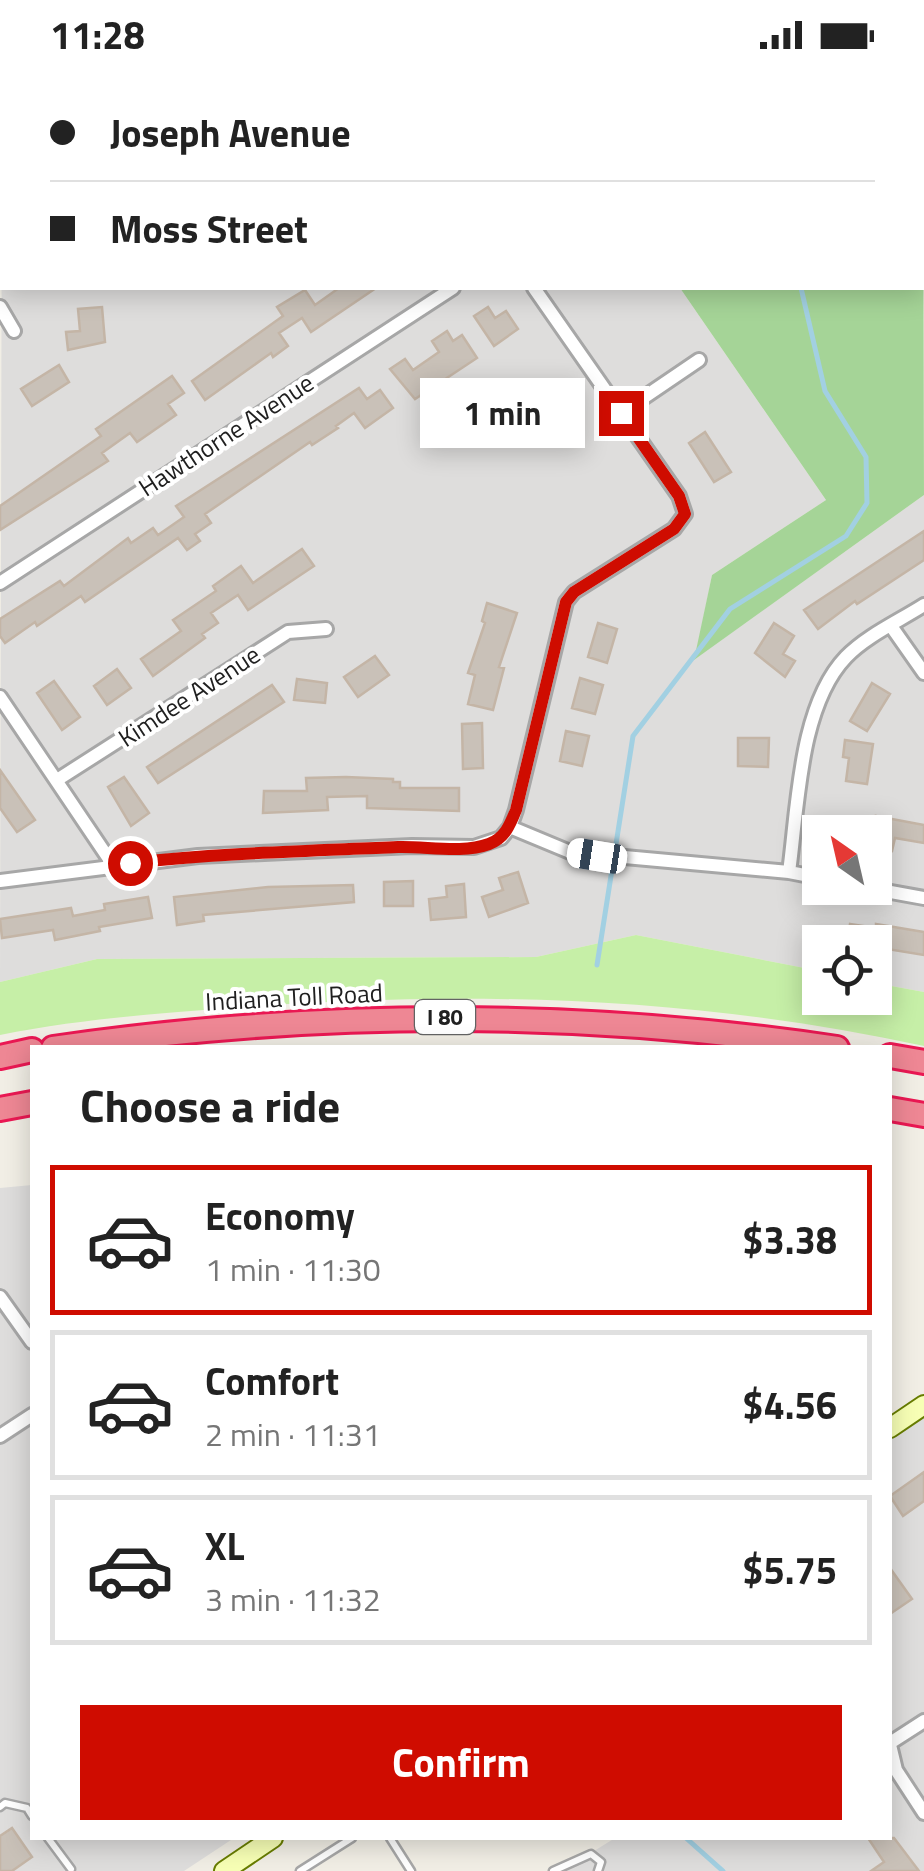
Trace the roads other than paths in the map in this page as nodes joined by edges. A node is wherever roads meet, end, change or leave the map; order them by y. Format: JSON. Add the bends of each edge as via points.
{"nodes":[{"id":1,"x":450,"y":290,"type":"edge"},
{"id":2,"x":535,"y":290,"type":"edge"},
{"id":3,"x":0,"y":308,"type":"edge"},
{"id":4,"x":14,"y":331,"type":"dead end"},
{"id":5,"x":698,"y":360,"type":"dead end"},
{"id":6,"x":621,"y":413,"type":"junction"},
{"id":7,"x":0,"y":583,"type":"edge"},
{"id":8,"x":924,"y":605,"type":"edge"},
{"id":9,"x":891,"y":626,"type":"junction"},
{"id":10,"x":326,"y":629,"type":"dead end"},
{"id":11,"x":924,"y":673,"type":"edge"},
{"id":12,"x":0,"y":697,"type":"edge"},
{"id":13,"x":57,"y":780,"type":"junction"},
{"id":14,"x":510,"y":827,"type":"junction"},
{"id":15,"x":113,"y":865,"type":"junction"},
{"id":16,"x":789,"y":872,"type":"junction"},
{"id":17,"x":802,"y":875,"type":"edge"},
{"id":18,"x":0,"y":882,"type":"edge"},
{"id":19,"x":892,"y":892,"type":"edge"},
{"id":20,"x":924,"y":898,"type":"edge"},
{"id":21,"x":77,"y":1045,"type":"edge"},
{"id":22,"x":814,"y":1045,"type":"edge"},
{"id":23,"x":30,"y":1050,"type":"edge"},
{"id":24,"x":0,"y":1056,"type":"edge"},
{"id":25,"x":892,"y":1056,"type":"edge"},
{"id":26,"x":924,"y":1062,"type":"edge"},
{"id":27,"x":30,"y":1103,"type":"edge"},
{"id":28,"x":0,"y":1109,"type":"edge"},
{"id":29,"x":892,"y":1109,"type":"edge"},
{"id":30,"x":924,"y":1115,"type":"edge"},
{"id":31,"x":0,"y":1297,"type":"edge"},
{"id":32,"x":30,"y":1339,"type":"edge"},
{"id":33,"x":924,"y":1405,"type":"edge"},
{"id":34,"x":30,"y":1416,"type":"edge"},
{"id":35,"x":892,"y":1427,"type":"edge"},
{"id":36,"x":0,"y":1436,"type":"edge"},
{"id":37,"x":924,"y":1722,"type":"edge"},
{"id":38,"x":892,"y":1743,"type":"edge"},
{"id":39,"x":892,"y":1753,"type":"edge"},
{"id":40,"x":0,"y":1807,"type":"edge"},
{"id":41,"x":30,"y":1813,"type":"edge"},
{"id":42,"x":924,"y":1813,"type":"edge"},
{"id":43,"x":49,"y":1840,"type":"edge"},
{"id":44,"x":270,"y":1840,"type":"edge"},
{"id":45,"x":349,"y":1840,"type":"edge"},
{"id":46,"x":391,"y":1840,"type":"edge"},
{"id":47,"x":71,"y":1869,"type":"edge"},
{"id":48,"x":224,"y":1871,"type":"edge"},
{"id":49,"x":300,"y":1871,"type":"edge"},
{"id":50,"x":412,"y":1871,"type":"edge"},
{"id":51,"x":552,"y":1871,"type":"edge"},
{"id":52,"x":598,"y":1871,"type":"edge"}],
"edges":[{"from":1,"to":7,"type":"street","name":"Hawthorne Avenue"},
{"from":2,"to":6,"type":"street"},
{"from":3,"to":4,"type":"street"},
{"from":5,"to":6,"type":"street"},
{"from":6,"to":14,"type":"street","via":[[685,514],[674,529],[566,602]]},
{"from":8,"to":9,"type":"street"},
{"from":9,"to":11,"type":"street"},
{"from":9,"to":16,"type":"street","via":[[848,655],[823,686],[810,722]]},
{"from":10,"to":13,"type":"street","name":"Kimdee Avenue","via":[[288,632]]},
{"from":12,"to":13,"type":"street"},
{"from":13,"to":15,"type":"street"},
{"from":14,"to":15,"type":"street","via":[[474,848],[218,855]]},
{"from":14,"to":16,"type":"street","via":[[570,852]]},
{"from":15,"to":18,"type":"street"},
{"from":16,"to":17,"type":"street"},
{"from":19,"to":20,"type":"street"},
{"from":21,"to":22,"type":"highway","name":"Indiana Toll Road","number":"I 80","via":[[247,1025],[456,1017],[572,1019]]},
{"from":23,"to":24,"type":"highway"},
{"from":25,"to":26,"type":"highway"},
{"from":27,"to":28,"type":"highway"},
{"from":29,"to":30,"type":"highway"},
{"from":31,"to":32,"type":"street"},
{"from":33,"to":35,"type":"street"},
{"from":34,"to":36,"type":"street"},
{"from":37,"to":38,"type":"street"},
{"from":39,"to":42,"type":"street"},
{"from":40,"to":41,"type":"lane"},
{"from":43,"to":47,"type":"lane"},
{"from":44,"to":48,"type":"street"},
{"from":45,"to":49,"type":"lane"},
{"from":46,"to":50,"type":"lane"},
{"from":51,"to":52,"type":"lane","via":[[590,1854],[601,1862]]}]}
